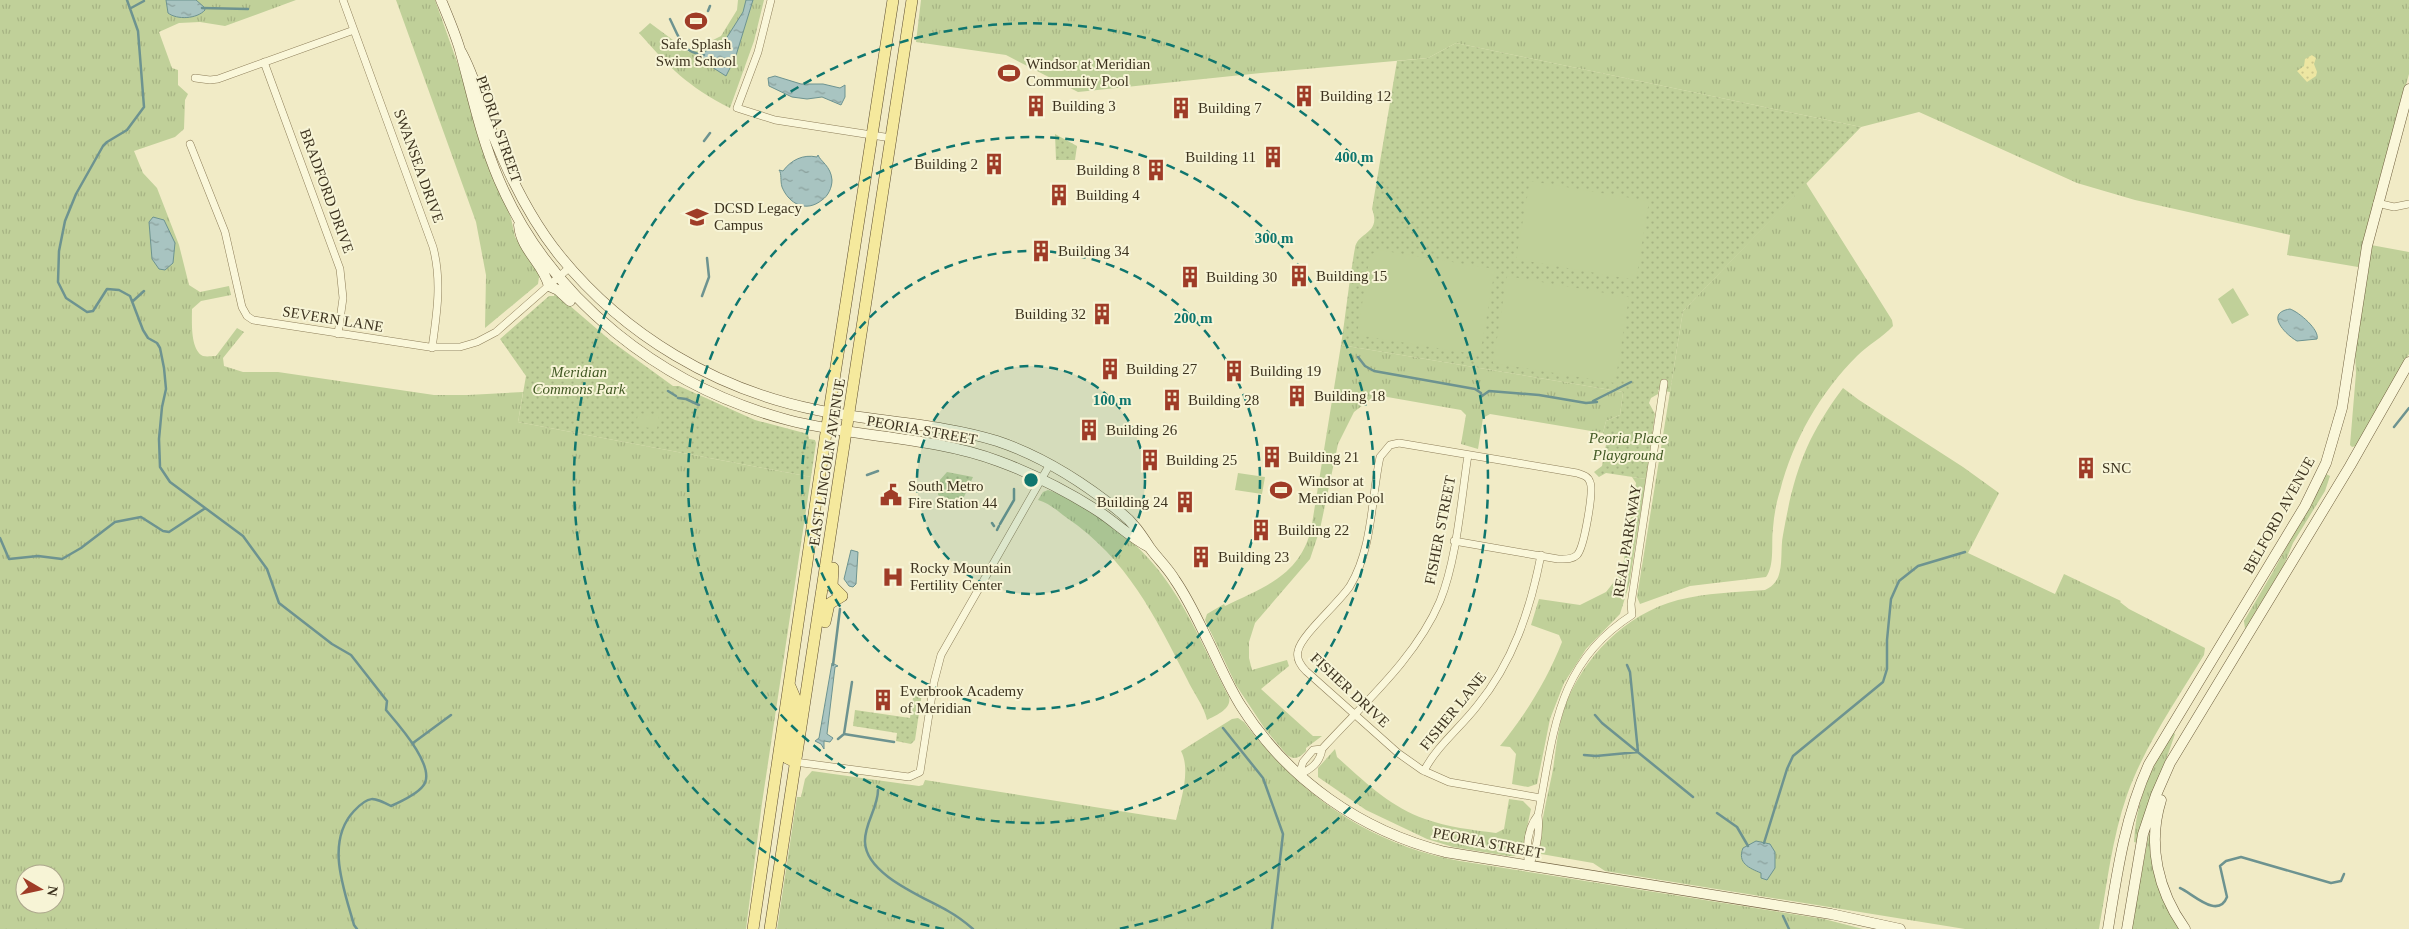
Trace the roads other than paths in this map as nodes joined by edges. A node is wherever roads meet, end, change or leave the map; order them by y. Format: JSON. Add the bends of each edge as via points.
{"nodes":[{"id":1,"x":344,"y":0,"type":"edge"},
{"id":2,"x":442,"y":0,"type":"edge"},
{"id":3,"x":771,"y":0,"type":"edge"},
{"id":4,"x":893,"y":0,"type":"edge"},
{"id":5,"x":912,"y":0,"type":"edge"},
{"id":6,"x":354,"y":30,"type":"junction"},
{"id":7,"x":460,"y":50,"type":"junction"},
{"id":8,"x":264,"y":62,"type":"junction"},
{"id":9,"x":195,"y":78,"type":"dead end"},
{"id":10,"x":2409,"y":89,"type":"edge"},
{"id":11,"x":872,"y":136,"type":"junction"},
{"id":12,"x":891,"y":138,"type":"junction"},
{"id":13,"x":190,"y":144,"type":"dead end"},
{"id":14,"x":2377,"y":203,"type":"junction"},
{"id":15,"x":2409,"y":204,"type":"edge"},
{"id":16,"x":518,"y":219,"type":"junction"},
{"id":17,"x":570,"y":268,"type":"junction"},
{"id":18,"x":558,"y":277,"type":"junction"},
{"id":19,"x":549,"y":286,"type":"junction"},
{"id":20,"x":338,"y":334,"type":"junction"},
{"id":21,"x":629,"y":343,"type":"junction"},
{"id":22,"x":432,"y":348,"type":"junction"},
{"id":23,"x":2409,"y":362,"type":"edge"},
{"id":24,"x":1664,"y":383,"type":"dead end"},
{"id":25,"x":829,"y":412,"type":"junction"},
{"id":26,"x":849,"y":415,"type":"junction"},
{"id":27,"x":827,"y":428,"type":"junction"},
{"id":28,"x":846,"y":432,"type":"junction"},
{"id":29,"x":1468,"y":455,"type":"junction"},
{"id":30,"x":1050,"y":464,"type":"junction"},
{"id":31,"x":1041,"y":480,"type":"junction"},
{"id":32,"x":1454,"y":541,"type":"junction"},
{"id":33,"x":1149,"y":547,"type":"junction"},
{"id":34,"x":828,"y":552,"type":"junction"},
{"id":35,"x":1541,"y":556,"type":"junction"},
{"id":36,"x":815,"y":642,"type":"junction"},
{"id":37,"x":789,"y":684,"type":"junction"},
{"id":38,"x":1354,"y":714,"type":"junction"},
{"id":39,"x":1322,"y":749,"type":"junction"},
{"id":40,"x":795,"y":762,"type":"junction"},
{"id":41,"x":1424,"y":771,"type":"junction"},
{"id":42,"x":1299,"y":775,"type":"junction"},
{"id":43,"x":2162,"y":782,"type":"junction"},
{"id":44,"x":1541,"y":798,"type":"junction"},
{"id":45,"x":1529,"y":866,"type":"junction"},
{"id":46,"x":754,"y":929,"type":"edge"},
{"id":47,"x":770,"y":929,"type":"edge"},
{"id":48,"x":1900,"y":929,"type":"edge"},
{"id":49,"x":2108,"y":929,"type":"edge"},
{"id":50,"x":2127,"y":929,"type":"edge"},
{"id":51,"x":2185,"y":929,"type":"edge"}],
"edges":[{"from":1,"to":6,"type":"street","name":"SWANSEA DRIVE"},
{"from":2,"to":7,"type":"main road","name":"PEORIA STREET"},
{"from":3,"to":11,"type":"street","via":[[756,58],[737,108],[775,120]]},
{"from":4,"to":11,"type":"main road","name":"EAST LINCOLN AVENUE"},
{"from":5,"to":12,"type":"main road","name":"EAST LINCOLN AVENUE"},
{"from":6,"to":8,"type":"street"},
{"from":6,"to":22,"type":"street","name":"SWANSEA DRIVE","via":[[434,247],[439,288]]},
{"from":7,"to":16,"type":"main road","name":"PEORIA STREET","via":[[480,131],[498,180]]},
{"from":7,"to":17,"type":"main road","name":"PEORIA STREET","via":[[511,176],[539,226]]},
{"from":8,"to":9,"type":"street","via":[[215,80]]},
{"from":8,"to":20,"type":"street","name":"BRADFORD DRIVE","via":[[340,269],[343,298]]},
{"from":10,"to":14,"type":"main road","name":"BELFORD AVENUE"},
{"from":11,"to":12,"type":"street"},
{"from":11,"to":25,"type":"main road","name":"EAST LINCOLN AVENUE"},
{"from":12,"to":26,"type":"main road","name":"EAST LINCOLN AVENUE"},
{"from":13,"to":20,"type":"street","name":"SEVERN LANE","via":[[225,232],[242,307],[247,316],[255,321]]},
{"from":14,"to":15,"type":"street","via":[[2394,207]]},
{"from":14,"to":49,"type":"main road","name":"BELFORD AVENUE","via":[[2363,265],[2342,408],[2326,463],[2305,506],[2149,764],[2124,835]]},
{"from":16,"to":18,"type":"main road","name":"PEORIA STREET"},
{"from":16,"to":19,"type":"main road","via":[[523,243]]},
{"from":17,"to":18,"type":"street","name":"SEVERN LANE"},
{"from":17,"to":25,"type":"main road","name":"PEORIA STREET","via":[[623,320],[688,363],[744,389],[786,403]]},
{"from":18,"to":19,"type":"street","name":"SEVERN LANE"},
{"from":18,"to":21,"type":"main road","name":"PEORIA STREET","via":[[593,314]]},
{"from":19,"to":21,"type":"main road","via":[[563,294],[614,340]]},
{"from":19,"to":22,"type":"street","name":"SEVERN LANE","via":[[489,336],[460,347]]},
{"from":20,"to":22,"type":"street","name":"SEVERN LANE"},
{"from":21,"to":27,"type":"main road","name":"PEORIA STREET","via":[[674,373],[720,396],[764,412]]},
{"from":23,"to":43,"type":"main road","via":[[2176,753]]},
{"from":24,"to":44,"type":"street","name":"REAL PARKWAY","via":[[1632,615],[1596,645],[1568,687],[1555,722]]},
{"from":25,"to":26,"type":"main road","name":"PEORIA STREET"},
{"from":25,"to":27,"type":"main road","name":"EAST LINCOLN AVENUE"},
{"from":26,"to":28,"type":"main road","name":"EAST LINCOLN AVENUE"},
{"from":26,"to":30,"type":"main road","name":"PEORIA STREET","via":[[1001,442]]},
{"from":27,"to":28,"type":"main road","name":"PEORIA STREET"},
{"from":27,"to":37,"type":"main road","name":"EAST LINCOLN AVENUE"},
{"from":28,"to":31,"type":"main road","name":"PEORIA STREET","via":[[962,450]]},
{"from":28,"to":34,"type":"main road","name":"EAST LINCOLN AVENUE"},
{"from":29,"to":32,"type":"street","name":"FISHER STREET"},
{"from":29,"to":35,"type":"street","via":[[1578,473],[1588,478],[1591,494],[1579,552],[1566,559]]},
{"from":29,"to":38,"type":"street","name":"FISHER DRIVE","via":[[1395,443],[1381,454],[1359,568],[1345,593],[1302,642],[1297,653],[1298,661],[1306,671]]},
{"from":30,"to":31,"type":"street"},
{"from":30,"to":33,"type":"main road","name":"PEORIA STREET","via":[[1119,511],[1143,535]]},
{"from":31,"to":33,"type":"main road","name":"PEORIA STREET","via":[[1095,509]]},
{"from":31,"to":40,"type":"street","via":[[941,655],[932,688],[921,768],[917,775],[909,777]]},
{"from":32,"to":35,"type":"street"},
{"from":32,"to":38,"type":"street","name":"FISHER STREET","via":[[1444,587],[1426,627],[1401,662]]},
{"from":33,"to":42,"type":"main road","name":"PEORIA STREET","via":[[1170,571],[1185,596],[1246,712],[1269,744]]},
{"from":34,"to":36,"type":"main road","name":"EAST LINCOLN AVENUE"},
{"from":34,"to":36,"type":"main road","via":[[833,568],[832,586],[842,596],[829,604],[823,635]]},
{"from":35,"to":41,"type":"street","name":"FISHER LANE","via":[[1530,605],[1505,664],[1483,699]]},
{"from":36,"to":40,"type":"main road","name":"EAST LINCOLN AVENUE"},
{"from":37,"to":40,"type":"main road","via":[[795,698],[787,758]]},
{"from":37,"to":46,"type":"main road","name":"EAST LINCOLN AVENUE"},
{"from":38,"to":39,"type":"street","name":"FISHER STREET"},
{"from":38,"to":41,"type":"street","name":"FISHER DRIVE"},
{"from":39,"to":42,"type":"street","name":"FISHER STREET","via":[[1321,757],[1312,769]]},
{"from":39,"to":42,"type":"street","name":"FISHER STREET","via":[[1313,750],[1303,762]]},
{"from":40,"to":47,"type":"main road","name":"EAST LINCOLN AVENUE"},
{"from":41,"to":44,"type":"street","name":"FISHER DRIVE","via":[[1449,782]]},
{"from":42,"to":45,"type":"main road","name":"PEORIA STREET","via":[[1347,811],[1398,837],[1445,852]]},
{"from":43,"to":50,"type":"main road","via":[[2141,842]]},
{"from":43,"to":51,"type":"main road","via":[[2163,794],[2155,833],[2156,859],[2165,894]]},
{"from":44,"to":45,"type":"street","via":[[1534,854]]},
{"from":45,"to":48,"type":"main road","name":"PEORIA STREET","via":[[1831,914]]}]}
